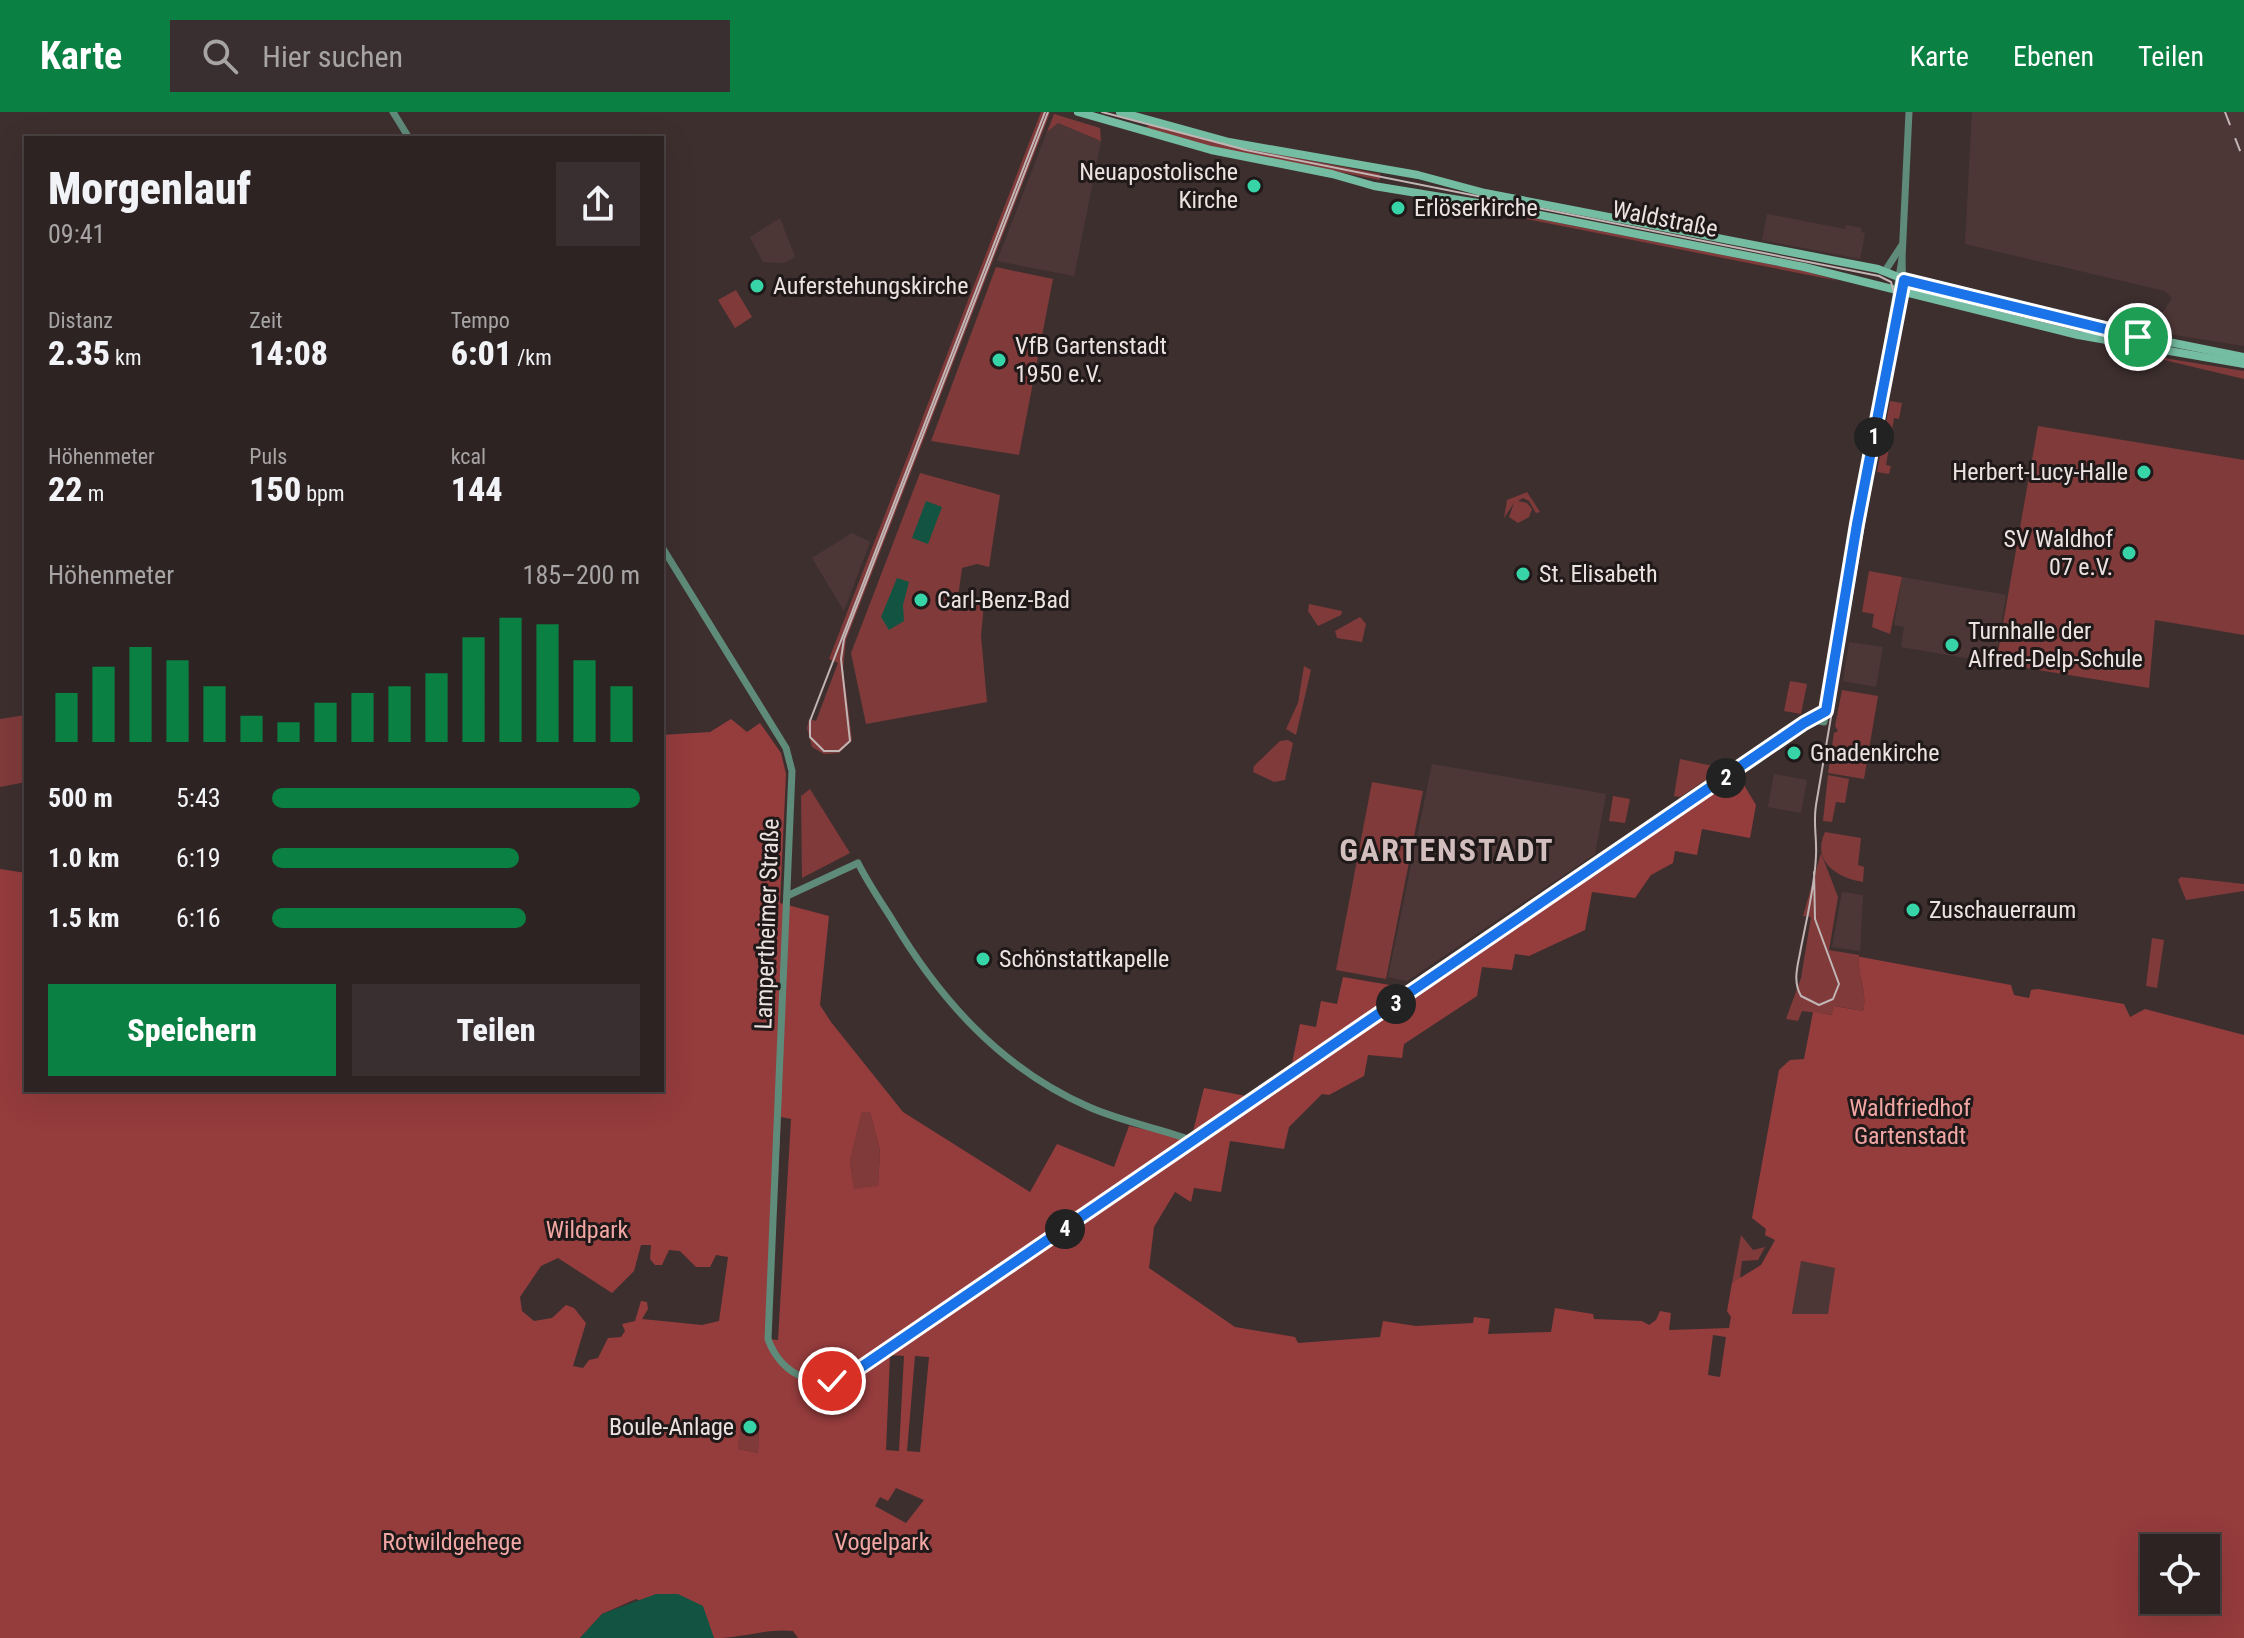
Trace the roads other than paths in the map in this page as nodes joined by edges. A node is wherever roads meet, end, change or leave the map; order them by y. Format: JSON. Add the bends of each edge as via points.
{"nodes":[{"id":1,"x":393,"y":112,"type":"edge"},
{"id":2,"x":1078,"y":112,"type":"edge"},
{"id":3,"x":1120,"y":112,"type":"edge"},
{"id":4,"x":1909,"y":112,"type":"edge"},
{"id":5,"x":408,"y":136,"type":"edge"},
{"id":6,"x":1903,"y":243,"type":"junction"},
{"id":7,"x":1885,"y":271,"type":"junction"},
{"id":8,"x":1901,"y":279,"type":"junction"},
{"id":9,"x":1900,"y":291,"type":"junction"},
{"id":10,"x":2244,"y":357,"type":"edge"},
{"id":11,"x":2244,"y":364,"type":"edge"},
{"id":12,"x":664,"y":550,"type":"edge"},
{"id":13,"x":1826,"y":711,"type":"junction"},
{"id":14,"x":1810,"y":719,"type":"junction"},
{"id":15,"x":787,"y":896,"type":"junction"},
{"id":16,"x":1194,"y":1141,"type":"junction"}],
"edges":[{"from":1,"to":5,"type":"street"},
{"from":2,"to":9,"type":"main road","name":"Waldstraße","via":[[1156,136],[1364,184],[1743,255]]},
{"from":3,"to":7,"type":"main road","name":"Waldstraße","via":[[1229,142],[1418,175],[1485,193]]},
{"from":4,"to":6,"type":"street"},
{"from":6,"to":7,"type":"street"},
{"from":6,"to":8,"type":"street"},
{"from":7,"to":8,"type":"main road","name":"Waldstraße"},
{"from":8,"to":9,"type":"street"},
{"from":8,"to":10,"type":"main road","name":"Waldstraße","via":[[2108,331]]},
{"from":9,"to":11,"type":"main road","name":"Waldstraße","via":[[2130,346]]},
{"from":9,"to":13,"type":"street"},
{"from":12,"to":15,"type":"street","name":"Lampertheimer Straße","via":[[791,761]]},
{"from":13,"to":14,"type":"street"},
{"from":13,"to":14,"type":"street","via":[[1824,722]]},
{"from":14,"to":16,"type":"street"},
{"from":15,"to":16,"type":"street","via":[[858,863],[911,951],[948,1001],[994,1047],[1089,1107]]},
{"from":15,"to":16,"type":"street","name":"Lampertheimer Straße","via":[[768,1339],[780,1361],[800,1377],[832,1381],[851,1374]]}]}
